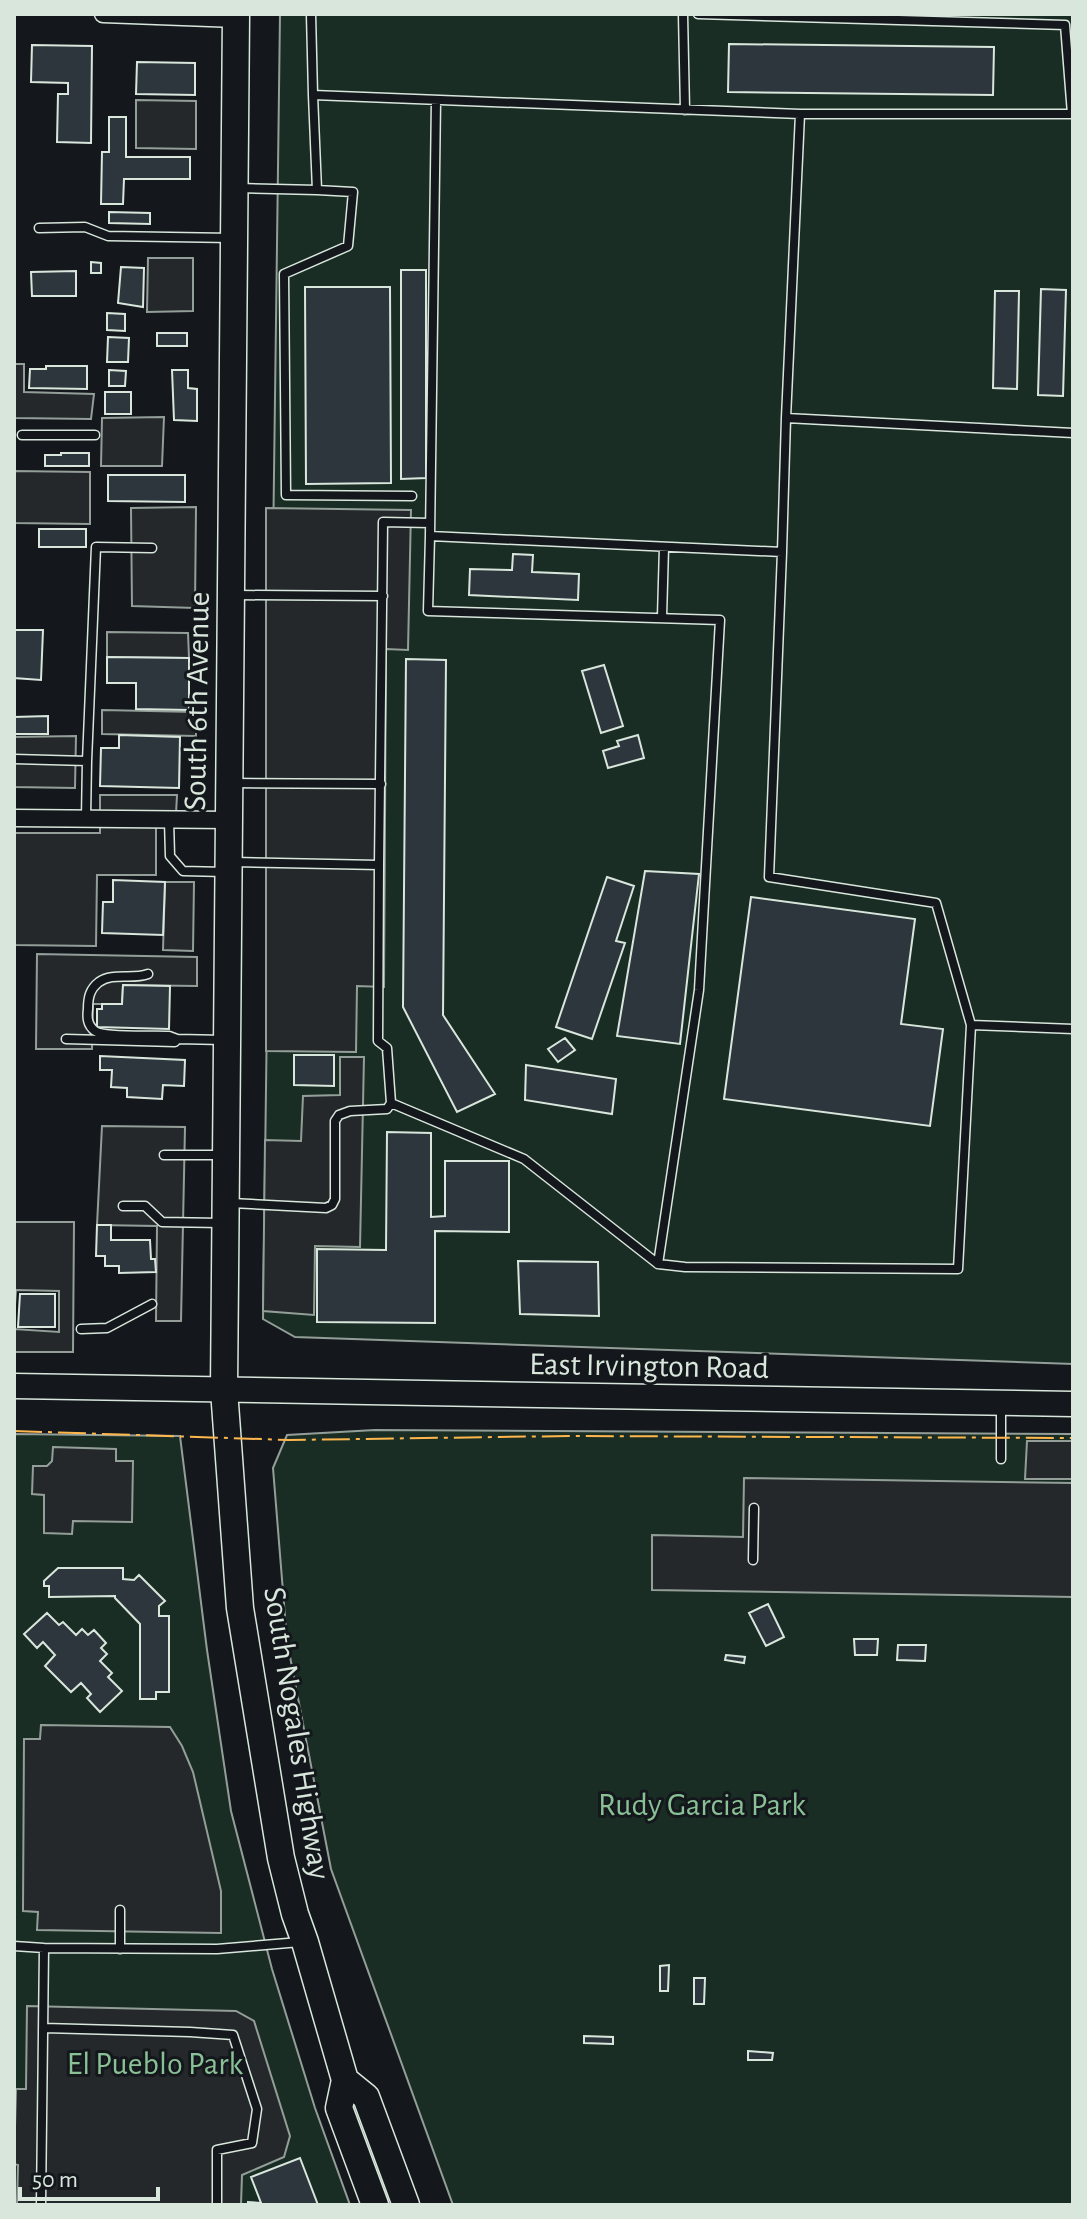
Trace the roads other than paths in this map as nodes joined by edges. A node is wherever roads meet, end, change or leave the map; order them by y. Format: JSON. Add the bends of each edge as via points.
{"nodes":[{"id":1,"x":103,"y":14,"type":"edge"},
{"id":2,"x":311,"y":14,"type":"edge"},
{"id":3,"x":683,"y":14,"type":"edge"},
{"id":4,"x":698,"y":14,"type":"edge"},
{"id":5,"x":236,"y":16,"type":"edge"},
{"id":6,"x":313,"y":95,"type":"junction"},
{"id":7,"x":436,"y":100,"type":"junction"},
{"id":8,"x":685,"y":110,"type":"junction"},
{"id":9,"x":800,"y":114,"type":"junction"},
{"id":10,"x":1072,"y":114,"type":"edge"},
{"id":11,"x":234,"y":188,"type":"junction"},
{"id":12,"x":317,"y":190,"type":"junction"},
{"id":13,"x":39,"y":228,"type":"dead end"},
{"id":14,"x":234,"y":238,"type":"junction"},
{"id":15,"x":786,"y":418,"type":"junction"},
{"id":16,"x":1073,"y":433,"type":"edge"},
{"id":17,"x":22,"y":435,"type":"dead end"},
{"id":18,"x":95,"y":435,"type":"dead end"},
{"id":19,"x":412,"y":496,"type":"dead end"},
{"id":20,"x":430,"y":523,"type":"junction"},
{"id":21,"x":430,"y":536,"type":"junction"},
{"id":22,"x":664,"y":547,"type":"junction"},
{"id":23,"x":152,"y":548,"type":"dead end"},
{"id":24,"x":782,"y":552,"type":"junction"},
{"id":25,"x":231,"y":595,"type":"junction"},
{"id":26,"x":383,"y":596,"type":"junction"},
{"id":27,"x":662,"y":617,"type":"junction"},
{"id":28,"x":14,"y":759,"type":"edge"},
{"id":29,"x":87,"y":761,"type":"junction"},
{"id":30,"x":229,"y":783,"type":"junction"},
{"id":31,"x":381,"y":784,"type":"junction"},
{"id":32,"x":14,"y":818,"type":"edge"},
{"id":33,"x":86,"y":818,"type":"junction"},
{"id":34,"x":169,"y":819,"type":"junction"},
{"id":35,"x":229,"y":820,"type":"junction"},
{"id":36,"x":379,"y":865,"type":"junction"},
{"id":37,"x":228,"y":867,"type":"junction"},
{"id":38,"x":148,"y":974,"type":"dead end"},
{"id":39,"x":971,"y":1025,"type":"junction"},
{"id":40,"x":1073,"y":1029,"type":"edge"},
{"id":41,"x":66,"y":1039,"type":"dead end"},
{"id":42,"x":177,"y":1039,"type":"junction"},
{"id":43,"x":228,"y":1041,"type":"junction"},
{"id":44,"x":391,"y":1103,"type":"junction"},
{"id":45,"x":164,"y":1155,"type":"dead end"},
{"id":46,"x":227,"y":1155,"type":"junction"},
{"id":47,"x":123,"y":1206,"type":"dead end"},
{"id":48,"x":226,"y":1213,"type":"junction"},
{"id":49,"x":658,"y":1264,"type":"junction"},
{"id":50,"x":152,"y":1304,"type":"dead end"},
{"id":51,"x":81,"y":1329,"type":"dead end"},
{"id":52,"x":14,"y":1386,"type":"edge"},
{"id":53,"x":224,"y":1390,"type":"junction"},
{"id":54,"x":1001,"y":1403,"type":"junction"},
{"id":55,"x":1073,"y":1404,"type":"edge"},
{"id":56,"x":1001,"y":1459,"type":"dead end"},
{"id":57,"x":754,"y":1508,"type":"dead end"},
{"id":58,"x":753,"y":1560,"type":"dead end"},
{"id":59,"x":120,"y":1910,"type":"dead end"},
{"id":60,"x":305,"y":1942,"type":"junction"},
{"id":61,"x":14,"y":1946,"type":"edge"},
{"id":62,"x":44,"y":1948,"type":"junction"},
{"id":63,"x":120,"y":1949,"type":"junction"},
{"id":64,"x":44,"y":2028,"type":"junction"},
{"id":65,"x":345,"y":2080,"type":"junction"},
{"id":66,"x":41,"y":2205,"type":"edge"},
{"id":67,"x":217,"y":2205,"type":"edge"},
{"id":68,"x":375,"y":2205,"type":"edge"},
{"id":69,"x":406,"y":2205,"type":"edge"}],
"edges":[{"from":1,"to":5,"type":"street"},
{"from":2,"to":6,"type":"lane"},
{"from":3,"to":8,"type":"lane"},
{"from":4,"to":10,"type":"lane","via":[[1065,25]]},
{"from":5,"to":11,"type":"main road","name":"South 6th Avenue"},
{"from":6,"to":7,"type":"lane"},
{"from":6,"to":12,"type":"lane"},
{"from":7,"to":8,"type":"lane"},
{"from":7,"to":20,"type":"lane"},
{"from":8,"to":9,"type":"lane"},
{"from":9,"to":10,"type":"lane"},
{"from":9,"to":15,"type":"lane"},
{"from":11,"to":12,"type":"lane"},
{"from":11,"to":14,"type":"main road","name":"South 6th Avenue"},
{"from":12,"to":19,"type":"lane","via":[[353,192],[348,246],[284,274],[286,495]]},
{"from":13,"to":14,"type":"lane","via":[[85,227],[108,236]]},
{"from":14,"to":25,"type":"main road","name":"South 6th Avenue"},
{"from":15,"to":16,"type":"lane"},
{"from":15,"to":24,"type":"lane"},
{"from":17,"to":18,"type":"lane"},
{"from":20,"to":21,"type":"lane"},
{"from":20,"to":26,"type":"lane","via":[[383,522]]},
{"from":21,"to":22,"type":"lane"},
{"from":21,"to":27,"type":"lane","via":[[428,611]]},
{"from":22,"to":24,"type":"lane"},
{"from":22,"to":27,"type":"lane"},
{"from":23,"to":29,"type":"lane","via":[[96,547]]},
{"from":24,"to":39,"type":"lane","via":[[769,877],[936,903]]},
{"from":25,"to":26,"type":"lane"},
{"from":25,"to":30,"type":"main road","name":"South 6th Avenue"},
{"from":26,"to":31,"type":"lane"},
{"from":27,"to":49,"type":"lane","via":[[720,620],[699,990]]},
{"from":28,"to":29,"type":"lane"},
{"from":29,"to":33,"type":"lane"},
{"from":30,"to":31,"type":"lane"},
{"from":30,"to":35,"type":"main road","name":"South 6th Avenue"},
{"from":31,"to":36,"type":"lane"},
{"from":32,"to":33,"type":"street"},
{"from":33,"to":34,"type":"street"},
{"from":34,"to":35,"type":"street"},
{"from":34,"to":37,"type":"lane","via":[[170,856],[183,871]]},
{"from":35,"to":37,"type":"main road","name":"South 6th Avenue"},
{"from":36,"to":37,"type":"lane"},
{"from":36,"to":44,"type":"lane","via":[[378,1041],[387,1048]]},
{"from":37,"to":43,"type":"main road","name":"South 6th Avenue"},
{"from":38,"to":42,"type":"lane","via":[[98,982],[90,990],[87,1020],[103,1034]]},
{"from":39,"to":40,"type":"lane"},
{"from":39,"to":49,"type":"lane","via":[[958,1269]]},
{"from":41,"to":42,"type":"lane"},
{"from":42,"to":43,"type":"lane"},
{"from":43,"to":46,"type":"main road","name":"South 6th Avenue"},
{"from":44,"to":48,"type":"lane","via":[[387,1109],[350,1111],[335,1121],[332,1205]]},
{"from":44,"to":49,"type":"lane","via":[[524,1159]]},
{"from":45,"to":46,"type":"lane"},
{"from":46,"to":48,"type":"main road","name":"South 6th Avenue"},
{"from":47,"to":48,"type":"lane","via":[[145,1206],[162,1222]]},
{"from":48,"to":53,"type":"main road","name":"South 6th Avenue"},
{"from":50,"to":51,"type":"lane","via":[[107,1328]]},
{"from":52,"to":53,"type":"main road","name":"East Irvington Road"},
{"from":53,"to":54,"type":"main road","name":"East Irvington Road"},
{"from":53,"to":60,"type":"main road","name":"South Nogales Highway","via":[[240,1608],[281,1858]]},
{"from":54,"to":55,"type":"main road","name":"East Irvington Road"},
{"from":54,"to":56,"type":"lane"},
{"from":57,"to":58,"type":"lane"},
{"from":59,"to":63,"type":"lane"},
{"from":60,"to":63,"type":"lane"},
{"from":60,"to":65,"type":"main road","name":"South Nogales Highway"},
{"from":61,"to":62,"type":"lane"},
{"from":62,"to":63,"type":"lane"},
{"from":62,"to":64,"type":"lane"},
{"from":64,"to":66,"type":"lane"},
{"from":64,"to":67,"type":"lane","via":[[233,2035],[257,2109],[252,2143],[217,2150]]},
{"from":65,"to":68,"type":"main road","name":"South Nogales Highway","via":[[339,2108]]},
{"from":65,"to":69,"type":"main road","name":"South Nogales Highway","via":[[366,2097]]}]}
